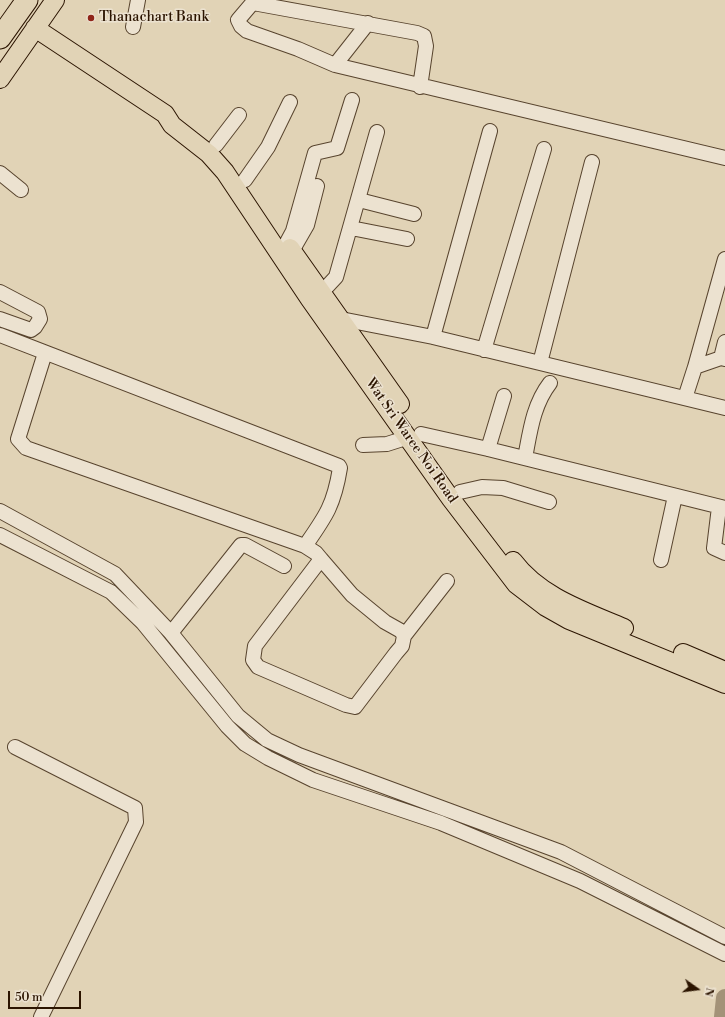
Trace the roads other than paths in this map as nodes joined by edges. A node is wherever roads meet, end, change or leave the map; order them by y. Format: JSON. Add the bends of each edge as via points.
{"nodes":[{"id":1,"x":17,"y":0,"type":"edge"},
{"id":2,"x":27,"y":0,"type":"edge"},
{"id":3,"x":55,"y":0,"type":"edge"},
{"id":4,"x":138,"y":0,"type":"edge"},
{"id":5,"x":254,"y":1,"type":"edge"},
{"id":6,"x":368,"y":23,"type":"junction"},
{"id":7,"x":0,"y":24,"type":"edge"},
{"id":8,"x":133,"y":26,"type":"dead end"},
{"id":9,"x":34,"y":28,"type":"junction"},
{"id":10,"x":0,"y":38,"type":"edge"},
{"id":11,"x":335,"y":65,"type":"junction"},
{"id":12,"x":0,"y":79,"type":"edge"},
{"id":13,"x":420,"y":87,"type":"junction"},
{"id":14,"x":352,"y":100,"type":"dead end"},
{"id":15,"x":290,"y":102,"type":"dead end"},
{"id":16,"x":165,"y":114,"type":"junction"},
{"id":17,"x":239,"y":115,"type":"dead end"},
{"id":18,"x":490,"y":131,"type":"dead end"},
{"id":19,"x":377,"y":132,"type":"dead end"},
{"id":20,"x":216,"y":145,"type":"junction"},
{"id":21,"x":544,"y":149,"type":"dead end"},
{"id":22,"x":725,"y":158,"type":"edge"},
{"id":23,"x":592,"y":162,"type":"dead end"},
{"id":24,"x":0,"y":173,"type":"edge"},
{"id":25,"x":245,"y":180,"type":"junction"},
{"id":26,"x":317,"y":186,"type":"dead end"},
{"id":27,"x":21,"y":190,"type":"dead end"},
{"id":28,"x":359,"y":200,"type":"junction"},
{"id":29,"x":414,"y":214,"type":"dead end"},
{"id":30,"x":351,"y":228,"type":"junction"},
{"id":31,"x":406,"y":239,"type":"dead end"},
{"id":32,"x":289,"y":247,"type":"junction"},
{"id":33,"x":725,"y":258,"type":"edge"},
{"id":34,"x":0,"y":292,"type":"edge"},
{"id":35,"x":322,"y":292,"type":"junction"},
{"id":36,"x":0,"y":319,"type":"edge"},
{"id":37,"x":341,"y":319,"type":"junction"},
{"id":38,"x":0,"y":335,"type":"edge"},
{"id":39,"x":433,"y":338,"type":"junction"},
{"id":40,"x":725,"y":342,"type":"edge"},
{"id":41,"x":484,"y":350,"type":"junction"},
{"id":42,"x":45,"y":353,"type":"junction"},
{"id":43,"x":723,"y":358,"type":"edge"},
{"id":44,"x":540,"y":363,"type":"junction"},
{"id":45,"x":695,"y":367,"type":"junction"},
{"id":46,"x":550,"y":383,"type":"dead end"},
{"id":47,"x":504,"y":396,"type":"dead end"},
{"id":48,"x":685,"y":398,"type":"junction"},
{"id":49,"x":725,"y":408,"type":"edge"},
{"id":50,"x":415,"y":436,"type":"junction"},
{"id":51,"x":363,"y":445,"type":"dead end"},
{"id":52,"x":488,"y":449,"type":"junction"},
{"id":53,"x":525,"y":458,"type":"junction"},
{"id":54,"x":460,"y":492,"type":"junction"},
{"id":55,"x":675,"y":496,"type":"junction"},
{"id":56,"x":549,"y":502,"type":"dead end"},
{"id":57,"x":722,"y":508,"type":"edge"},
{"id":58,"x":0,"y":511,"type":"edge"},
{"id":59,"x":0,"y":535,"type":"edge"},
{"id":60,"x":62,"y":546,"type":"junction"},
{"id":61,"x":305,"y":546,"type":"junction"},
{"id":62,"x":725,"y":553,"type":"edge"},
{"id":63,"x":321,"y":559,"type":"junction"},
{"id":64,"x":661,"y":560,"type":"dead end"},
{"id":65,"x":54,"y":562,"type":"junction"},
{"id":66,"x":284,"y":566,"type":"dead end"},
{"id":67,"x":446,"y":581,"type":"dead end"},
{"id":68,"x":171,"y":633,"type":"junction"},
{"id":69,"x":404,"y":636,"type":"junction"},
{"id":70,"x":725,"y":671,"type":"edge"},
{"id":71,"x":725,"y":684,"type":"edge"},
{"id":72,"x":15,"y":747,"type":"dead end"},
{"id":73,"x":447,"y":810,"type":"junction"},
{"id":74,"x":441,"y":823,"type":"junction"},
{"id":75,"x":723,"y":937,"type":"edge"},
{"id":76,"x":722,"y":952,"type":"edge"},
{"id":77,"x":41,"y":1017,"type":"edge"}],
"edges":[{"from":1,"to":7,"type":"highway"},
{"from":2,"to":10,"type":"highway"},
{"from":3,"to":9,"type":"main road"},
{"from":4,"to":8,"type":"street"},
{"from":5,"to":6,"type":"street"},
{"from":5,"to":11,"type":"street","via":[[238,20],[244,28]]},
{"from":6,"to":11,"type":"street"},
{"from":6,"to":13,"type":"street","via":[[424,36],[426,46]]},
{"from":9,"to":12,"type":"main road"},
{"from":9,"to":16,"type":"main road","name":"Wat Sri Waree Noi Road"},
{"from":11,"to":13,"type":"street"},
{"from":13,"to":22,"type":"street"},
{"from":14,"to":32,"type":"street","via":[[337,148],[315,153]]},
{"from":15,"to":25,"type":"street","via":[[268,147]]},
{"from":16,"to":20,"type":"main road","name":"Wat Sri Waree Noi Road","via":[[178,115]]},
{"from":16,"to":50,"type":"main road","name":"Wat Sri Waree Noi Road","via":[[172,124],[225,172],[309,298]]},
{"from":17,"to":20,"type":"street"},
{"from":18,"to":39,"type":"street"},
{"from":19,"to":28,"type":"street"},
{"from":20,"to":25,"type":"main road","name":"Wat Sri Waree Noi Road"},
{"from":21,"to":41,"type":"street"},
{"from":23,"to":44,"type":"street"},
{"from":24,"to":27,"type":"street"},
{"from":25,"to":32,"type":"main road","name":"Wat Sri Waree Noi Road"},
{"from":26,"to":32,"type":"street","via":[[308,225]]},
{"from":28,"to":29,"type":"street"},
{"from":28,"to":30,"type":"street"},
{"from":30,"to":31,"type":"street"},
{"from":30,"to":35,"type":"street","via":[[336,277]]},
{"from":32,"to":35,"type":"main road","name":"Wat Sri Waree Noi Road"},
{"from":33,"to":45,"type":"street"},
{"from":34,"to":36,"type":"street","via":[[38,312],[40,319],[31,330]]},
{"from":35,"to":37,"type":"main road","name":"Wat Sri Waree Noi Road"},
{"from":37,"to":39,"type":"street"},
{"from":37,"to":50,"type":"main road","name":"Wat Sri Waree Noi Road"},
{"from":38,"to":42,"type":"street"},
{"from":39,"to":41,"type":"street"},
{"from":40,"to":43,"type":"street"},
{"from":41,"to":44,"type":"street"},
{"from":42,"to":61,"type":"street","via":[[18,439],[26,448]]},
{"from":42,"to":61,"type":"street","via":[[339,466],[334,499],[329,511]]},
{"from":43,"to":45,"type":"street"},
{"from":44,"to":48,"type":"street"},
{"from":45,"to":48,"type":"street"},
{"from":46,"to":53,"type":"street","via":[[541,395],[534,414]]},
{"from":47,"to":52,"type":"street"},
{"from":48,"to":49,"type":"street"},
{"from":50,"to":51,"type":"street","via":[[387,444]]},
{"from":50,"to":52,"type":"street"},
{"from":50,"to":54,"type":"main road","name":"Wat Sri Waree Noi Road"},
{"from":50,"to":71,"type":"main road","name":"Wat Sri Waree Noi Road","via":[[451,499],[511,578],[529,596],[570,620]]},
{"from":52,"to":53,"type":"street"},
{"from":53,"to":55,"type":"street"},
{"from":54,"to":56,"type":"street","via":[[482,487],[503,488]]},
{"from":54,"to":70,"type":"main road","name":"Wat Sri Waree Noi Road","via":[[522,573],[536,585],[576,608]]},
{"from":55,"to":57,"type":"street"},
{"from":55,"to":64,"type":"street"},
{"from":57,"to":62,"type":"street","via":[[714,548]]},
{"from":58,"to":60,"type":"street"},
{"from":59,"to":65,"type":"street"},
{"from":60,"to":65,"type":"street"},
{"from":60,"to":68,"type":"street","via":[[115,574]]},
{"from":61,"to":63,"type":"street"},
{"from":63,"to":69,"type":"street","via":[[352,595],[385,622],[401,631]]},
{"from":63,"to":69,"type":"street","via":[[255,646],[253,660],[258,667],[355,707],[402,646]]},
{"from":65,"to":74,"type":"street","via":[[111,592],[143,623],[227,726],[245,744],[313,780]]},
{"from":66,"to":68,"type":"street","via":[[242,545]]},
{"from":67,"to":69,"type":"street"},
{"from":68,"to":73,"type":"street","via":[[238,716],[267,740],[299,755]]},
{"from":72,"to":77,"type":"street","via":[[135,808],[137,815],[136,822]]},
{"from":73,"to":74,"type":"street"},
{"from":73,"to":75,"type":"street","via":[[561,852]]},
{"from":74,"to":76,"type":"street","via":[[580,881]]}]}
